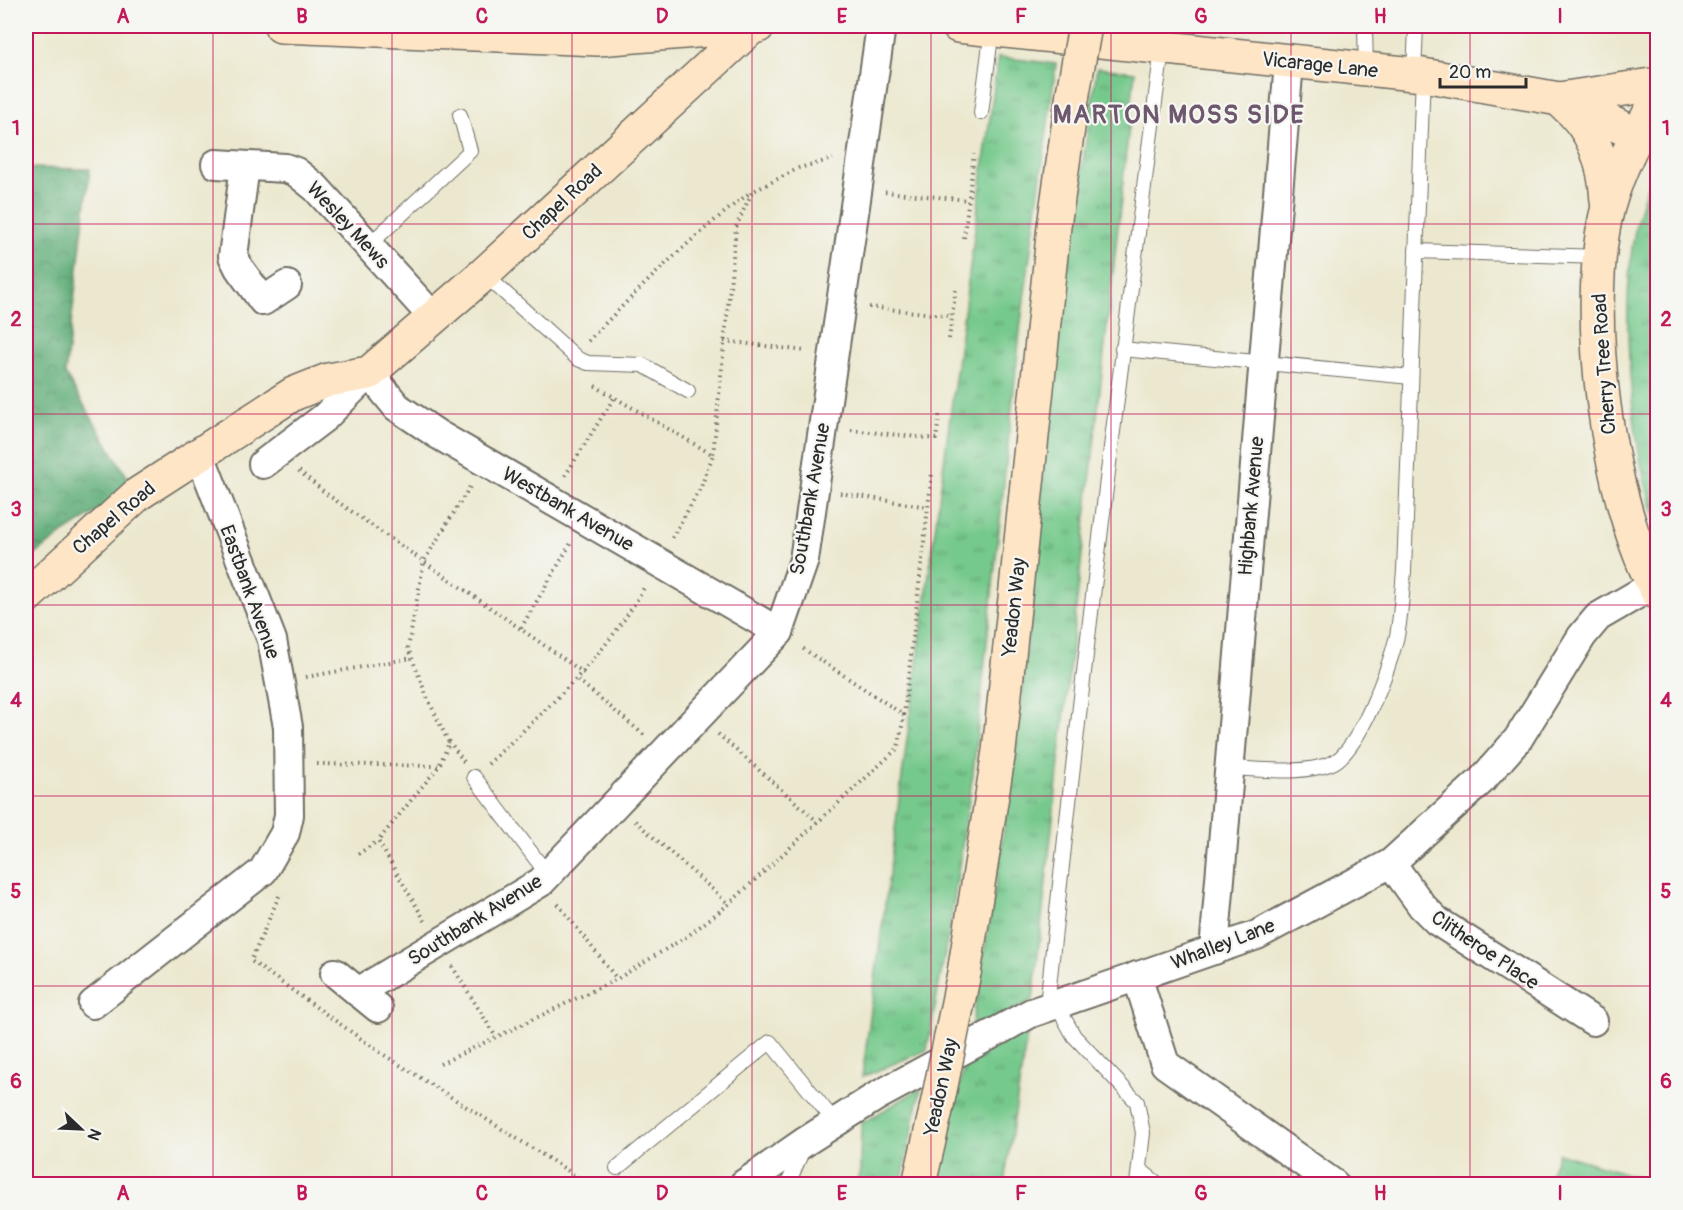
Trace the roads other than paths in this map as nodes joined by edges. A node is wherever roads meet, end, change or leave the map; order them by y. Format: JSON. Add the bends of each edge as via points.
{"nodes":[{"id":1,"x":281,"y":26,"type":"edge"},
{"id":2,"x":756,"y":26,"type":"edge"},
{"id":3,"x":881,"y":26,"type":"edge"},
{"id":4,"x":958,"y":26,"type":"edge"},
{"id":5,"x":1085,"y":26,"type":"edge"},
{"id":6,"x":1365,"y":26,"type":"edge"},
{"id":7,"x":1416,"y":26,"type":"edge"},
{"id":8,"x":992,"y":29,"type":"junction"},
{"id":9,"x":1162,"y":48,"type":"junction"},
{"id":10,"x":1288,"y":63,"type":"junction"},
{"id":11,"x":1366,"y":70,"type":"junction"},
{"id":12,"x":1418,"y":75,"type":"junction"},
{"id":13,"x":1658,"y":84,"type":"edge"},
{"id":14,"x":1559,"y":99,"type":"junction"},
{"id":15,"x":1658,"y":100,"type":"edge"},
{"id":16,"x":981,"y":113,"type":"dead end"},
{"id":17,"x":460,"y":115,"type":"dead end"},
{"id":18,"x":1636,"y":134,"type":"junction"},
{"id":19,"x":216,"y":164,"type":"dead end"},
{"id":20,"x":245,"y":166,"type":"junction"},
{"id":21,"x":1608,"y":209,"type":"junction"},
{"id":22,"x":369,"y":245,"type":"junction"},
{"id":23,"x":1416,"y":251,"type":"junction"},
{"id":24,"x":1600,"y":257,"type":"junction"},
{"id":25,"x":484,"y":274,"type":"junction"},
{"id":26,"x":287,"y":285,"type":"dead end"},
{"id":27,"x":434,"y":317,"type":"junction"},
{"id":28,"x":1122,"y":348,"type":"junction"},
{"id":29,"x":1263,"y":362,"type":"junction"},
{"id":30,"x":369,"y":373,"type":"junction"},
{"id":31,"x":1411,"y":377,"type":"junction"},
{"id":32,"x":688,"y":391,"type":"dead end"},
{"id":33,"x":200,"y":455,"type":"junction"},
{"id":34,"x":270,"y":458,"type":"road end"},
{"id":35,"x":1655,"y":589,"type":"edge"},
{"id":36,"x":26,"y":597,"type":"edge"},
{"id":37,"x":779,"y":632,"type":"junction"},
{"id":38,"x":1229,"y":768,"type":"junction"},
{"id":39,"x":474,"y":777,"type":"road end"},
{"id":40,"x":1391,"y":863,"type":"junction"},
{"id":41,"x":545,"y":878,"type":"junction"},
{"id":42,"x":1214,"y":950,"type":"junction"},
{"id":43,"x":335,"y":973,"type":"dead end"},
{"id":44,"x":1137,"y":976,"type":"junction"},
{"id":45,"x":93,"y":1004,"type":"dead end"},
{"id":46,"x":1051,"y":1005,"type":"junction"},
{"id":47,"x":1593,"y":1021,"type":"dead end"},
{"id":48,"x":835,"y":1122,"type":"junction"},
{"id":49,"x":806,"y":1141,"type":"junction"},
{"id":50,"x":617,"y":1168,"type":"dead end"},
{"id":51,"x":1139,"y":1169,"type":"junction"},
{"id":52,"x":744,"y":1185,"type":"edge"},
{"id":53,"x":788,"y":1185,"type":"edge"},
{"id":54,"x":919,"y":1185,"type":"edge"},
{"id":55,"x":1137,"y":1185,"type":"edge"},
{"id":56,"x":1158,"y":1185,"type":"edge"},
{"id":57,"x":1334,"y":1185,"type":"edge"}],
"edges":[{"from":1,"to":2,"type":"street","via":[[598,39]]},
{"from":2,"to":25,"type":"street","name":"Chapel Road"},
{"from":3,"to":37,"type":"street","name":"Southbank Avenue","via":[[804,560]]},
{"from":4,"to":8,"type":"street","name":"Vicarage Lane"},
{"from":5,"to":54,"type":"street","name":"Yeadon Way","bridge":true,"via":[[1052,237],[999,751],[964,973]]},
{"from":6,"to":11,"type":"lane"},
{"from":7,"to":12,"type":"lane"},
{"from":8,"to":9,"type":"street","name":"Vicarage Lane"},
{"from":8,"to":16,"type":"lane"},
{"from":9,"to":10,"type":"street","name":"Vicarage Lane"},
{"from":9,"to":28,"type":"lane"},
{"from":10,"to":11,"type":"street","name":"Vicarage Lane"},
{"from":10,"to":29,"type":"street","name":"Highbank Avenue"},
{"from":11,"to":12,"type":"street","name":"Vicarage Lane"},
{"from":12,"to":14,"type":"street","name":"Vicarage Lane"},
{"from":12,"to":23,"type":"lane"},
{"from":13,"to":14,"type":"street"},
{"from":14,"to":18,"type":"street","name":"Vicarage Lane"},
{"from":14,"to":21,"type":"street","via":[[1587,129],[1601,158]]},
{"from":15,"to":18,"type":"street"},
{"from":17,"to":22,"type":"lane","via":[[470,151]]},
{"from":18,"to":21,"type":"street","name":"Cherry Tree Road"},
{"from":19,"to":20,"type":"street","name":"Wesley Mews"},
{"from":20,"to":22,"type":"street","name":"Wesley Mews","via":[[296,172]]},
{"from":20,"to":26,"type":"street","via":[[233,255],[263,301]]},
{"from":21,"to":24,"type":"street","name":"Cherry Tree Road"},
{"from":22,"to":27,"type":"street","name":"Wesley Mews"},
{"from":23,"to":24,"type":"lane"},
{"from":23,"to":31,"type":"lane"},
{"from":24,"to":35,"type":"street","name":"Cherry Tree Road","via":[[1598,324],[1608,442],[1619,491]]},
{"from":25,"to":27,"type":"street","name":"Chapel Road"},
{"from":25,"to":32,"type":"lane","via":[[574,356],[588,363],[643,365]]},
{"from":27,"to":30,"type":"street","name":"Chapel Road"},
{"from":28,"to":29,"type":"lane"},
{"from":28,"to":46,"type":"lane","via":[[1058,886]]},
{"from":29,"to":31,"type":"lane"},
{"from":29,"to":38,"type":"street","name":"Highbank Avenue"},
{"from":30,"to":33,"type":"street","name":"Chapel Road","via":[[328,380],[292,394]]},
{"from":30,"to":34,"type":"street","name":"Chapel Road","via":[[325,417]]},
{"from":30,"to":37,"type":"street","name":"Westbank Avenue","via":[[397,407]]},
{"from":31,"to":38,"type":"lane","via":[[1404,571],[1397,633],[1387,674],[1350,746],[1333,763],[1306,770]]},
{"from":33,"to":36,"type":"street","name":"Chapel Road","via":[[138,494]]},
{"from":33,"to":45,"type":"street","name":"Eastbank Avenue","via":[[272,640],[288,727],[285,833],[263,871]]},
{"from":35,"to":40,"type":"street","name":"Whalley Lane","via":[[1598,616],[1508,751]]},
{"from":37,"to":41,"type":"street","name":"Southbank Avenue"},
{"from":38,"to":42,"type":"street","name":"Highbank Avenue"},
{"from":39,"to":41,"type":"lane"},
{"from":40,"to":42,"type":"street","name":"Whalley Lane","via":[[1257,935]]},
{"from":40,"to":47,"type":"street","name":"Clitheroe Place","via":[[1437,921]]},
{"from":41,"to":43,"type":"street","name":"Southbank Avenue","via":[[438,943],[368,1000]]},
{"from":42,"to":44,"type":"street","name":"Whalley Lane"},
{"from":44,"to":46,"type":"street","name":"Whalley Lane"},
{"from":44,"to":57,"type":"street","via":[[1165,1064]]},
{"from":46,"to":48,"type":"street","name":"Whalley Lane"},
{"from":46,"to":51,"type":"lane","via":[[1074,1036],[1137,1102],[1143,1133]]},
{"from":48,"to":49,"type":"street","name":"Whalley Lane"},
{"from":48,"to":50,"type":"lane","via":[[770,1042]]},
{"from":49,"to":52,"type":"street","name":"Whalley Lane"},
{"from":49,"to":53,"type":"lane"},
{"from":51,"to":55,"type":"lane"},
{"from":51,"to":56,"type":"lane"}]}
